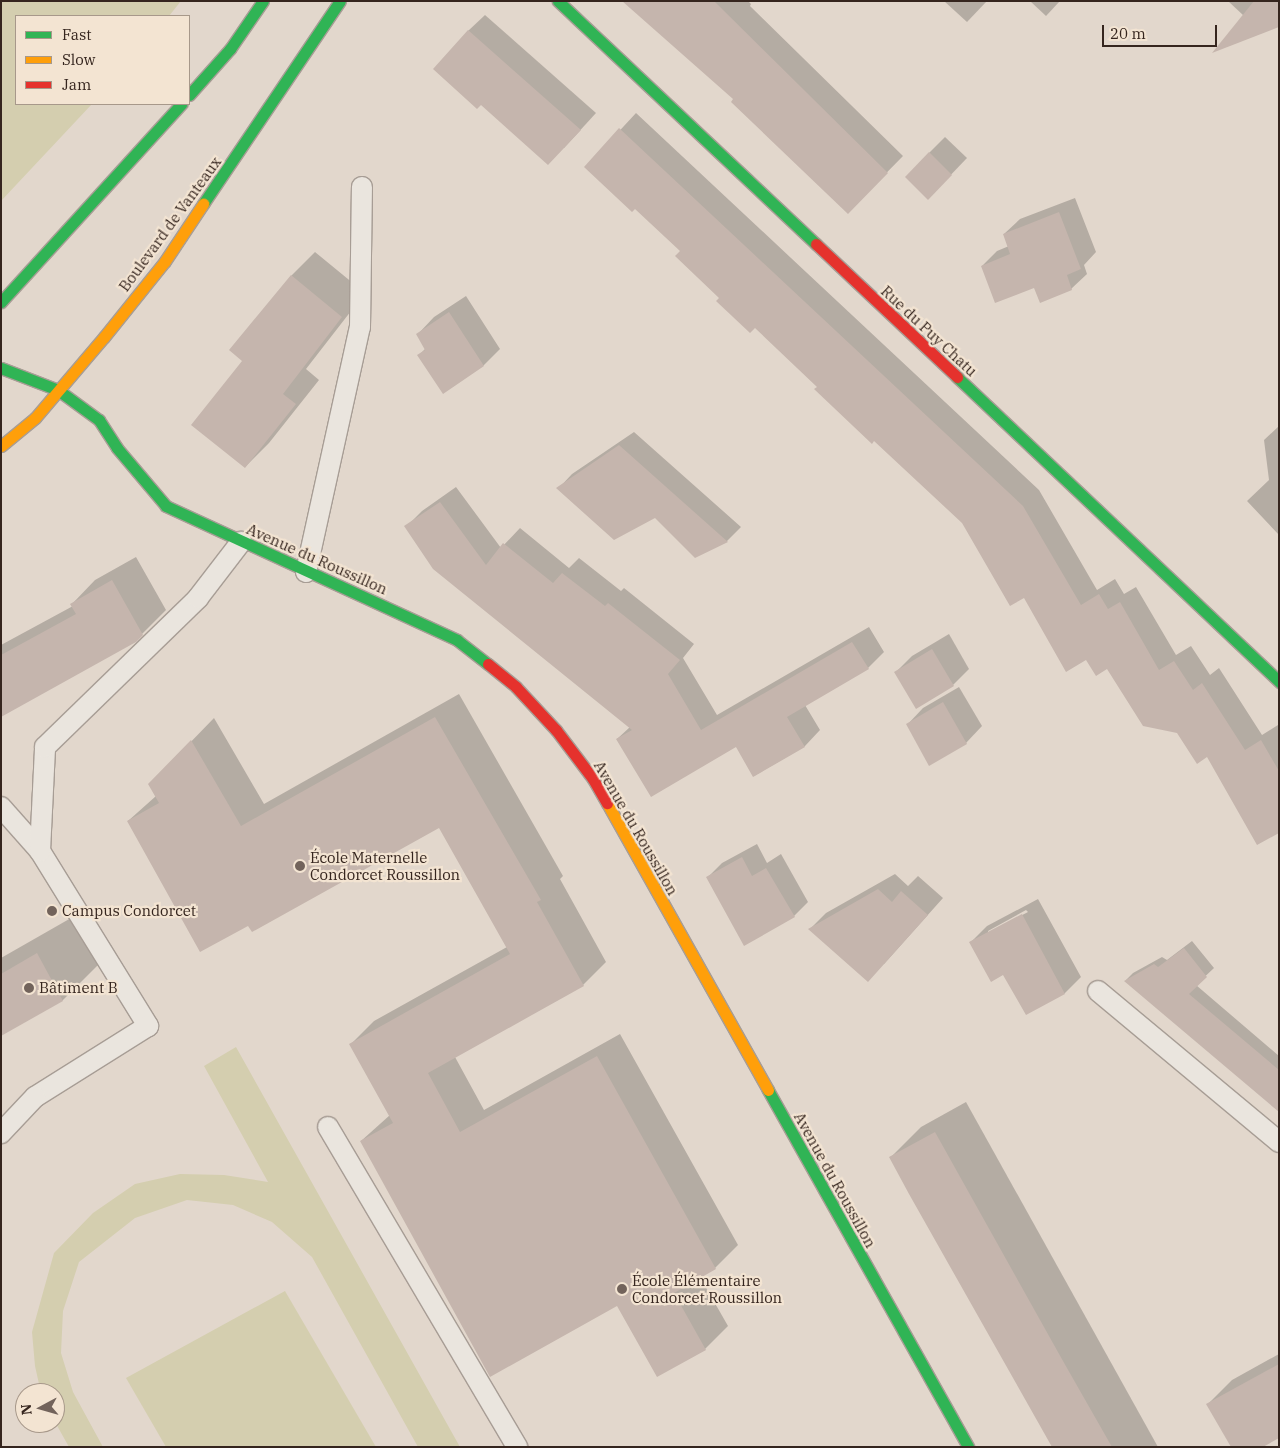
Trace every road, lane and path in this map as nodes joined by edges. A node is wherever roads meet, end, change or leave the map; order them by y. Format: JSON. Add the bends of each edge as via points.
{"nodes":[{"id":1,"x":263,"y":1,"type":"edge"},
{"id":2,"x":340,"y":1,"type":"edge"},
{"id":3,"x":558,"y":1,"type":"edge"},
{"id":4,"x":190,"y":93,"type":"edge"},
{"id":5,"x":179,"y":105,"type":"edge"},
{"id":6,"x":362,"y":187,"type":"dead end"},
{"id":7,"x":1,"y":302,"type":"edge"},
{"id":8,"x":5,"y":369,"type":"edge"},
{"id":9,"x":58,"y":390,"type":"junction"},
{"id":10,"x":1,"y":446,"type":"edge"},
{"id":11,"x":241,"y":542,"type":"junction"},
{"id":12,"x":306,"y":572,"type":"junction"},
{"id":13,"x":1279,"y":682,"type":"edge"},
{"id":14,"x":1,"y":807,"type":"edge"},
{"id":15,"x":40,"y":852,"type":"junction"},
{"id":16,"x":1098,"y":990,"type":"dead end"},
{"id":17,"x":328,"y":1127,"type":"dead end"},
{"id":18,"x":1,"y":1133,"type":"edge"},
{"id":19,"x":1279,"y":1142,"type":"edge"},
{"id":20,"x":517,"y":1447,"type":"edge"},
{"id":21,"x":968,"y":1447,"type":"edge"}],
"edges":[{"from":1,"to":4,"type":"street","via":[[230,49]]},
{"from":2,"to":9,"type":"street","name":"Boulevard de Vanteaux","via":[[166,261]]},
{"from":3,"to":13,"type":"street","name":"Rue du Puy Chatu"},
{"from":5,"to":7,"type":"street"},
{"from":6,"to":12,"type":"lane","via":[[360,327]]},
{"from":8,"to":9,"type":"street","name":"Avenue du Roussillon"},
{"from":9,"to":10,"type":"street","name":"Boulevard de Vanteaux","via":[[35,418]]},
{"from":9,"to":11,"type":"street","name":"Avenue du Roussillon","via":[[99,420],[117,448],[166,506]]},
{"from":11,"to":12,"type":"street","name":"Avenue du Roussillon"},
{"from":11,"to":15,"type":"lane","via":[[198,598],[45,747]]},
{"from":12,"to":21,"type":"street","name":"Avenue du Roussillon","via":[[457,640],[516,687],[556,730],[593,779]]},
{"from":14,"to":15,"type":"lane"},
{"from":15,"to":18,"type":"lane","via":[[148,1026],[35,1097]]},
{"from":16,"to":19,"type":"lane"},
{"from":17,"to":20,"type":"lane"}]}
